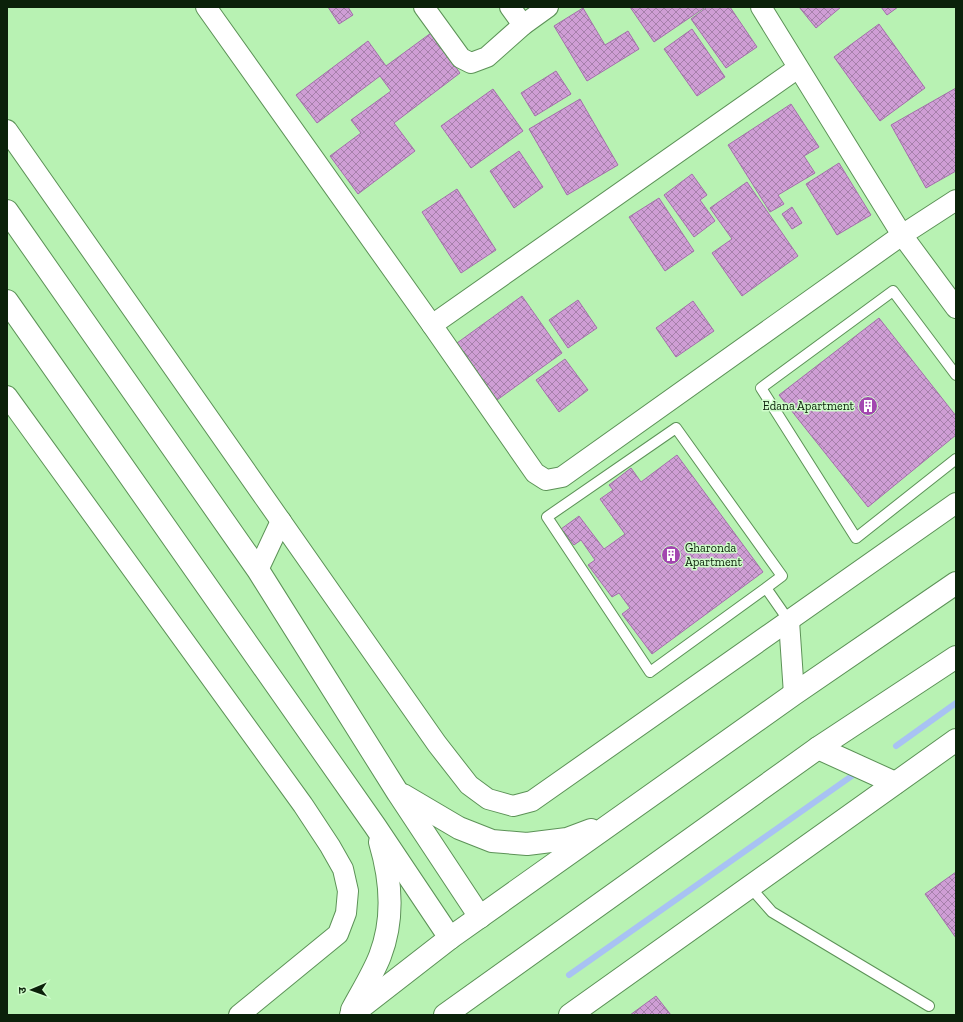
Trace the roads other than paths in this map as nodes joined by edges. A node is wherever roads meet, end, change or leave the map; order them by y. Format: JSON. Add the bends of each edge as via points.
{"nodes":[{"id":1,"x":206,"y":7,"type":"edge"},
{"id":2,"x":424,"y":7,"type":"edge"},
{"id":3,"x":510,"y":7,"type":"edge"},
{"id":4,"x":548,"y":7,"type":"edge"},
{"id":5,"x":761,"y":7,"type":"edge"},
{"id":6,"x":523,"y":25,"type":"junction"},
{"id":7,"x":798,"y":68,"type":"junction"},
{"id":8,"x":7,"y":130,"type":"edge"},
{"id":9,"x":956,"y":200,"type":"edge"},
{"id":10,"x":7,"y":211,"type":"edge"},
{"id":11,"x":902,"y":235,"type":"junction"},
{"id":12,"x":7,"y":301,"type":"edge"},
{"id":13,"x":956,"y":308,"type":"edge"},
{"id":14,"x":432,"y":325,"type":"junction"},
{"id":15,"x":956,"y":375,"type":"edge"},
{"id":16,"x":7,"y":396,"type":"edge"},
{"id":17,"x":956,"y":459,"type":"edge"},
{"id":18,"x":956,"y":503,"type":"edge"},
{"id":19,"x":281,"y":521,"type":"junction"},
{"id":20,"x":258,"y":570,"type":"junction"},
{"id":21,"x":956,"y":583,"type":"edge"},
{"id":22,"x":766,"y":588,"type":"junction"},
{"id":23,"x":789,"y":621,"type":"junction"},
{"id":24,"x":956,"y":657,"type":"edge"},
{"id":25,"x":794,"y":694,"type":"junction"},
{"id":26,"x":956,"y":740,"type":"edge"},
{"id":27,"x":818,"y":748,"type":"junction"},
{"id":28,"x":895,"y":783,"type":"junction"},
{"id":29,"x":398,"y":793,"type":"junction"},
{"id":30,"x":614,"y":822,"type":"junction"},
{"id":31,"x":375,"y":826,"type":"junction"},
{"id":32,"x":750,"y":886,"type":"junction"},
{"id":33,"x":480,"y":917,"type":"junction"},
{"id":34,"x":450,"y":938,"type":"junction"},
{"id":35,"x":929,"y":1006,"type":"dead end"},
{"id":36,"x":240,"y":1015,"type":"edge"},
{"id":37,"x":350,"y":1015,"type":"edge"},
{"id":38,"x":445,"y":1015,"type":"edge"},
{"id":39,"x":570,"y":1015,"type":"edge"}],
"edges":[{"from":1,"to":14,"type":"street"},
{"from":2,"to":6,"type":"street","via":[[461,58],[471,63],[487,58]]},
{"from":3,"to":6,"type":"street"},
{"from":4,"to":6,"type":"street"},
{"from":5,"to":7,"type":"street"},
{"from":7,"to":11,"type":"street"},
{"from":7,"to":14,"type":"street"},
{"from":8,"to":19,"type":"street"},
{"from":9,"to":11,"type":"street"},
{"from":10,"to":20,"type":"street"},
{"from":11,"to":13,"type":"street"},
{"from":11,"to":14,"type":"street","via":[[562,477],[546,480],[535,473]]},
{"from":12,"to":31,"type":"street"},
{"from":15,"to":17,"type":"lane","via":[[893,291],[761,388],[856,538]]},
{"from":16,"to":36,"type":"street","via":[[303,805],[343,869],[348,891],[346,913],[338,934]]},
{"from":18,"to":23,"type":"street"},
{"from":19,"to":20,"type":"street"},
{"from":19,"to":23,"type":"street","via":[[437,744],[469,785],[488,799],[513,806],[532,801]]},
{"from":20,"to":29,"type":"street"},
{"from":21,"to":25,"type":"street"},
{"from":22,"to":22,"type":"lane","via":[[650,672],[547,517],[676,428],[782,576]]},
{"from":22,"to":23,"type":"lane"},
{"from":23,"to":25,"type":"street"},
{"from":24,"to":27,"type":"street"},
{"from":25,"to":30,"type":"street"},
{"from":26,"to":28,"type":"street"},
{"from":27,"to":28,"type":"street"},
{"from":27,"to":38,"type":"street"},
{"from":28,"to":32,"type":"street"},
{"from":29,"to":30,"type":"street","via":[[459,828],[492,840],[527,844],[567,839]]},
{"from":29,"to":33,"type":"street"},
{"from":30,"to":33,"type":"street"},
{"from":31,"to":34,"type":"street"},
{"from":31,"to":37,"type":"street","via":[[386,861],[390,906],[380,957]]},
{"from":32,"to":35,"type":"lane","via":[[772,912]]},
{"from":32,"to":39,"type":"street"},
{"from":33,"to":34,"type":"street"},
{"from":34,"to":37,"type":"street"}]}
